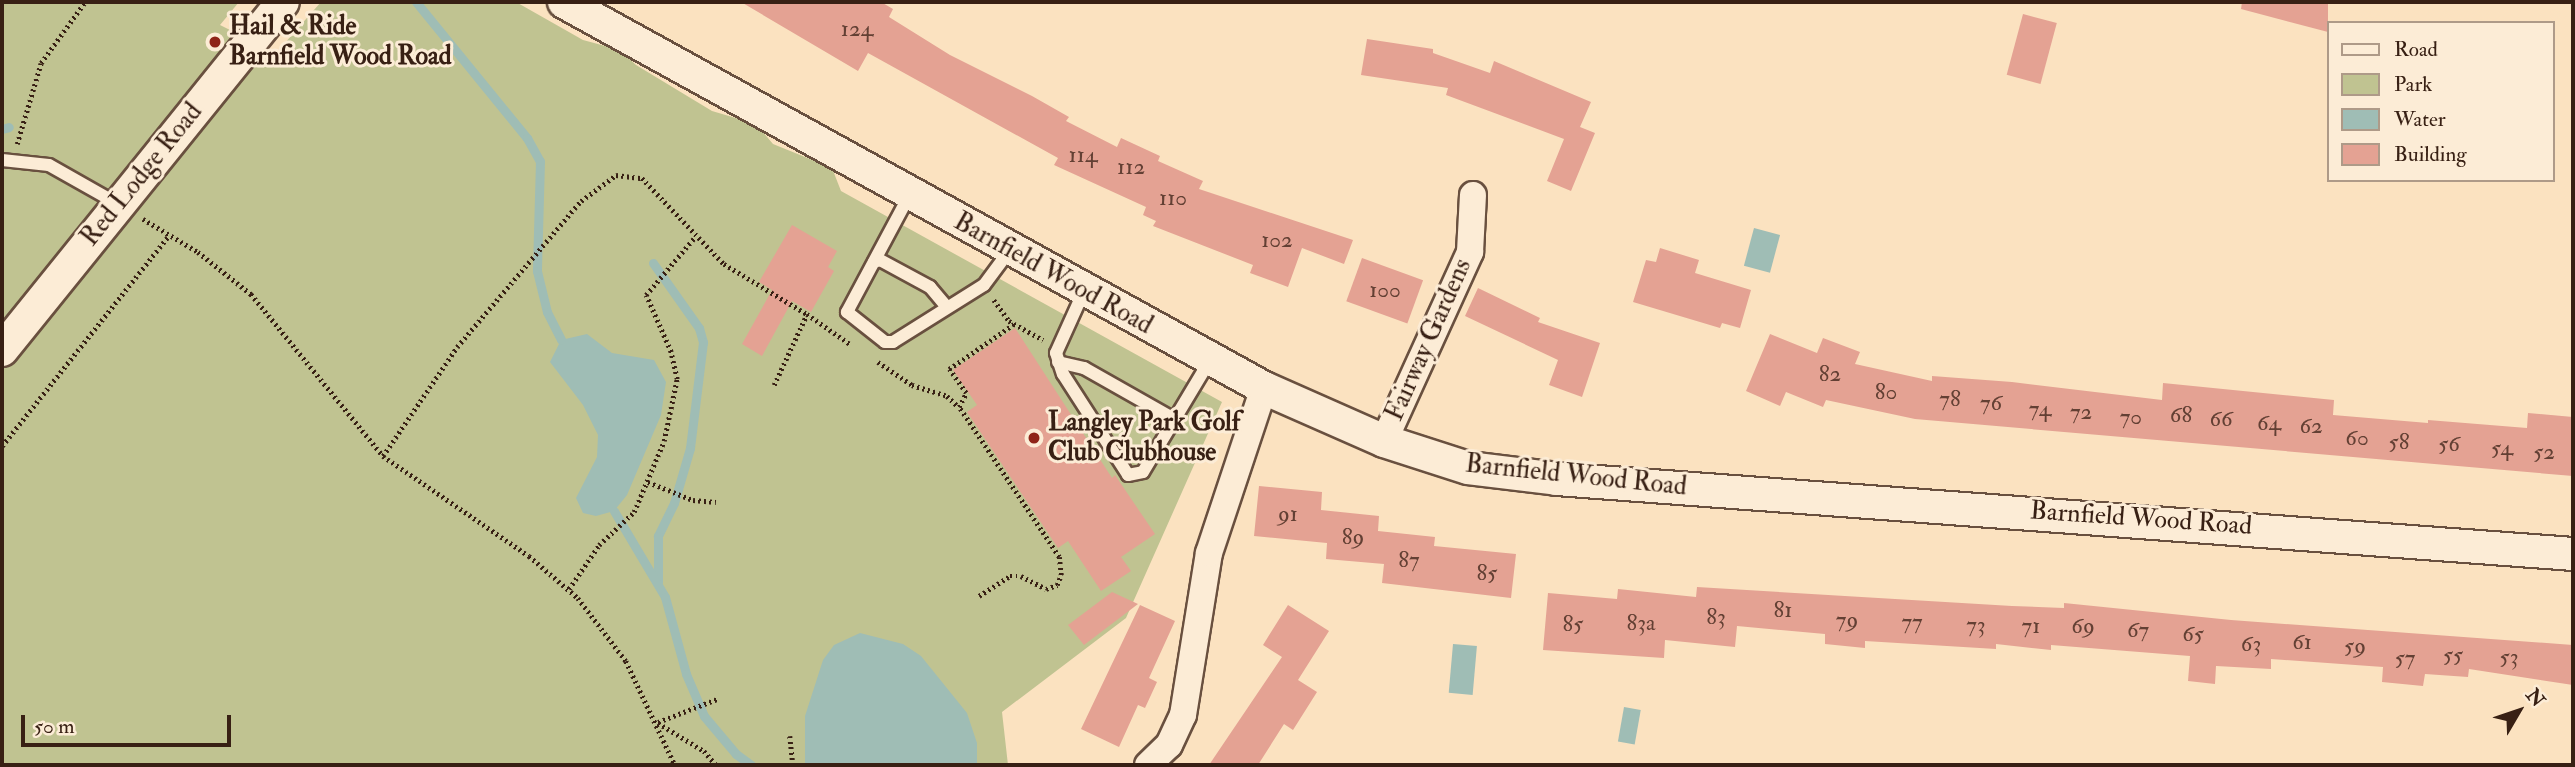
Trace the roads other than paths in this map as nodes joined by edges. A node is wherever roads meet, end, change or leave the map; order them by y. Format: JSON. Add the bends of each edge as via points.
{"nodes":[{"id":1,"x":283,"y":2,"type":"edge"},
{"id":2,"x":564,"y":2,"type":"edge"},
{"id":3,"x":8,"y":160,"type":"edge"},
{"id":4,"x":910,"y":194,"type":"junction"},
{"id":5,"x":1473,"y":195,"type":"dead end"},
{"id":6,"x":118,"y":204,"type":"junction"},
{"id":7,"x":1010,"y":250,"type":"junction"},
{"id":8,"x":874,"y":262,"type":"junction"},
{"id":9,"x":1084,"y":291,"type":"junction"},
{"id":10,"x":946,"y":306,"type":"junction"},
{"id":11,"x":2,"y":350,"type":"edge"},
{"id":12,"x":1210,"y":360,"type":"junction"},
{"id":13,"x":1058,"y":362,"type":"junction"},
{"id":14,"x":1264,"y":388,"type":"junction"},
{"id":15,"x":1174,"y":419,"type":"junction"},
{"id":16,"x":1384,"y":441,"type":"junction"},
{"id":17,"x":2573,"y":554,"type":"edge"},
{"id":18,"x":1148,"y":765,"type":"edge"}],
"edges":[{"from":1,"to":6,"type":"street","name":"Red Lodge Road"},
{"from":2,"to":4,"type":"street","name":"Barnfield Wood Road"},
{"from":3,"to":6,"type":"lane","via":[[49,165]]},
{"from":4,"to":7,"type":"street","name":"Barnfield Wood Road"},
{"from":4,"to":8,"type":"lane"},
{"from":5,"to":16,"type":"street","name":"Fairway Gardens","via":[[1470,252]]},
{"from":6,"to":11,"type":"street","name":"Red Lodge Road"},
{"from":7,"to":9,"type":"street","name":"Barnfield Wood Road"},
{"from":7,"to":10,"type":"lane","via":[[984,285]]},
{"from":8,"to":10,"type":"lane","via":[[880,260],[930,287]]},
{"from":8,"to":10,"type":"lane","via":[[847,312],[881,340],[893,342]]},
{"from":9,"to":12,"type":"street","name":"Barnfield Wood Road"},
{"from":9,"to":13,"type":"lane","via":[[1056,347]]},
{"from":12,"to":14,"type":"street","name":"Barnfield Wood Road"},
{"from":12,"to":15,"type":"lane"},
{"from":13,"to":15,"type":"lane","via":[[1084,368]]},
{"from":13,"to":15,"type":"lane","via":[[1128,475],[1143,472]]},
{"from":14,"to":16,"type":"street","name":"Barnfield Wood Road"},
{"from":14,"to":18,"type":"street","via":[[1206,563],[1183,715],[1169,745]]},
{"from":16,"to":17,"type":"street","name":"Barnfield Wood Road","via":[[1468,468],[1512,475]]}]}
